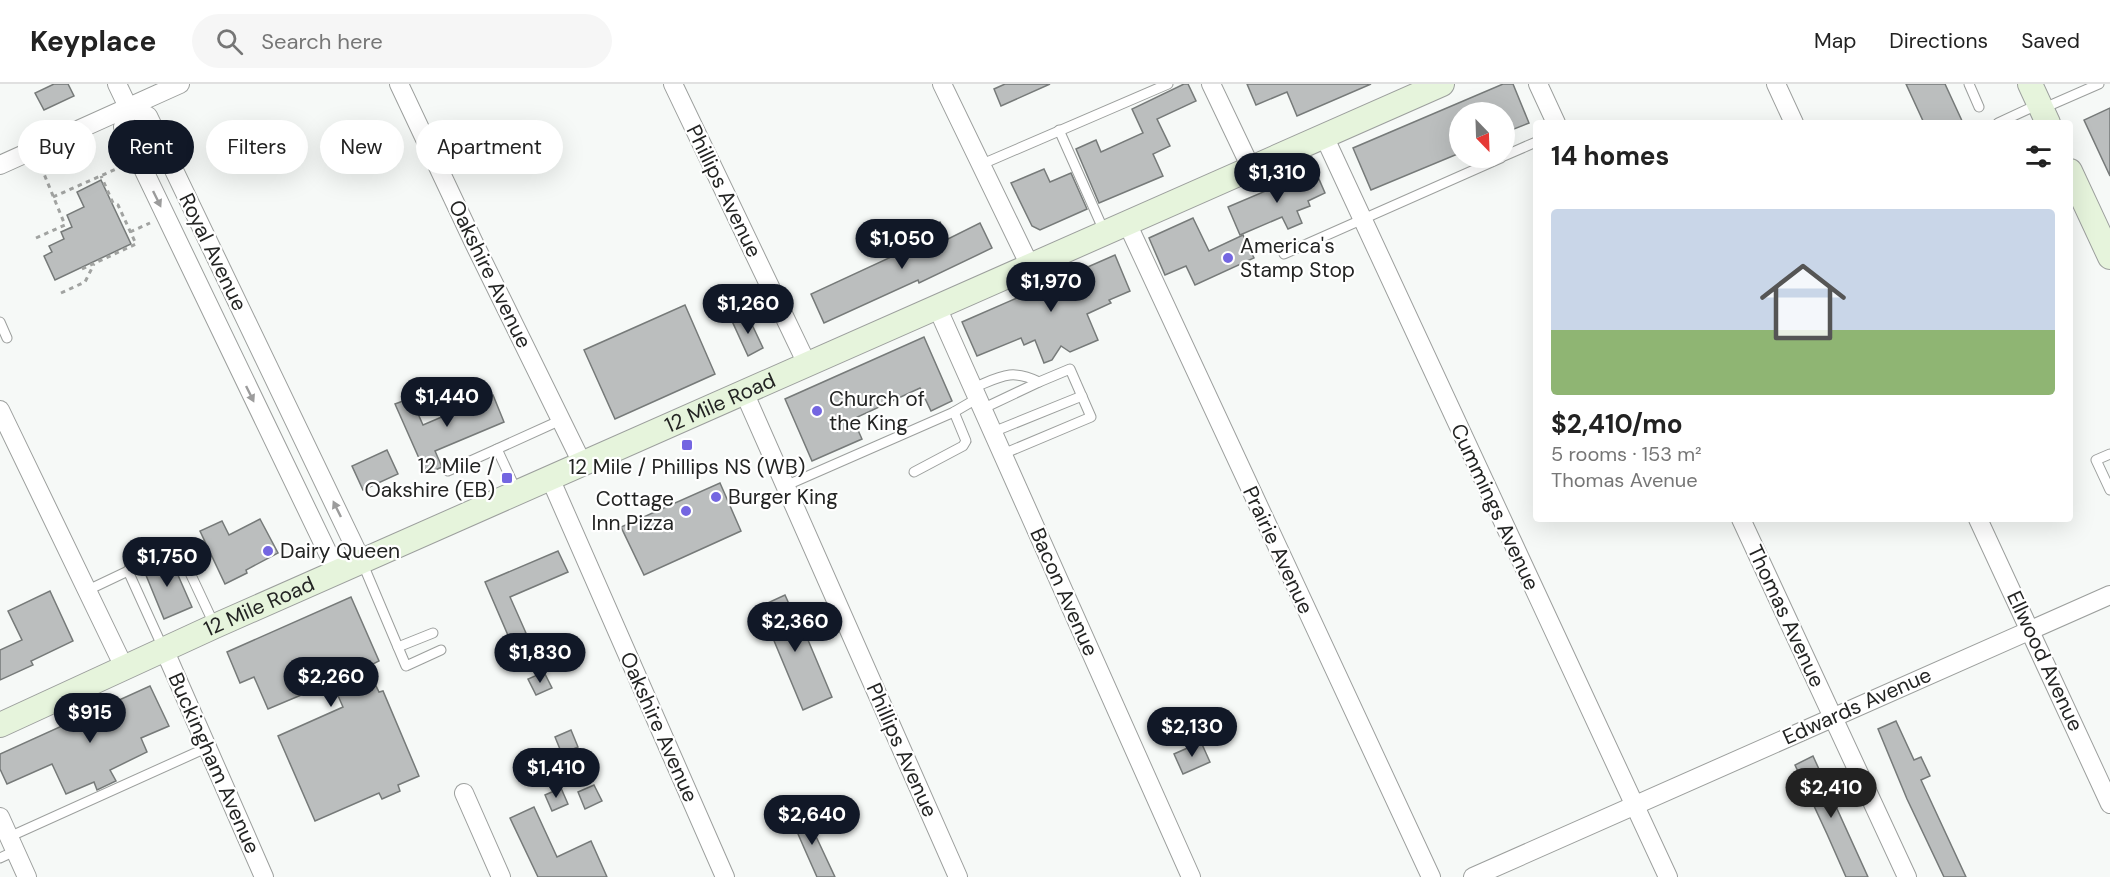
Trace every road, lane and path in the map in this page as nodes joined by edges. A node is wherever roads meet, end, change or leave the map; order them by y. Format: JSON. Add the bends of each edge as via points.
{"nodes":[{"id":1,"x":117,"y":84,"type":"edge"},
{"id":2,"x":180,"y":84,"type":"edge"},
{"id":3,"x":399,"y":84,"type":"edge"},
{"id":4,"x":673,"y":84,"type":"edge"},
{"id":5,"x":942,"y":84,"type":"edge"},
{"id":6,"x":1168,"y":84,"type":"edge"},
{"id":7,"x":1211,"y":84,"type":"edge"},
{"id":8,"x":1442,"y":84,"type":"edge"},
{"id":9,"x":1538,"y":84,"type":"edge"},
{"id":10,"x":1776,"y":84,"type":"edge"},
{"id":11,"x":1969,"y":84,"type":"edge"},
{"id":12,"x":2099,"y":84,"type":"edge"},
{"id":13,"x":2040,"y":105,"type":"edge"},
{"id":14,"x":128,"y":107,"type":"junction"},
{"id":15,"x":1979,"y":107,"type":"dead end"},
{"id":16,"x":1555,"y":120,"type":"edge"},
{"id":17,"x":1793,"y":120,"type":"edge"},
{"id":18,"x":2005,"y":120,"type":"edge"},
{"id":19,"x":1059,"y":130,"type":"junction"},
{"id":20,"x":1324,"y":136,"type":"junction"},
{"id":21,"x":1533,"y":143,"type":"edge"},
{"id":22,"x":1515,"y":152,"type":"edge"},
{"id":23,"x":0,"y":165,"type":"edge"},
{"id":24,"x":980,"y":165,"type":"junction"},
{"id":25,"x":1251,"y":168,"type":"junction"},
{"id":26,"x":1478,"y":168,"type":"edge"},
{"id":27,"x":108,"y":173,"type":"edge"},
{"id":28,"x":44,"y":174,"type":"edge"},
{"id":29,"x":101,"y":176,"type":"junction"},
{"id":30,"x":2073,"y":177,"type":"edge"},
{"id":31,"x":53,"y":197,"type":"junction"},
{"id":32,"x":1363,"y":218,"type":"junction"},
{"id":33,"x":153,"y":222,"type":"dead end"},
{"id":34,"x":1116,"y":228,"type":"junction"},
{"id":35,"x":130,"y":232,"type":"junction"},
{"id":36,"x":36,"y":238,"type":"dead end"},
{"id":37,"x":1284,"y":254,"type":"dead end"},
{"id":38,"x":2110,"y":257,"type":"edge"},
{"id":39,"x":95,"y":263,"type":"junction"},
{"id":40,"x":1030,"y":266,"type":"junction"},
{"id":41,"x":82,"y":269,"type":"dead end"},
{"id":42,"x":61,"y":293,"type":"dead end"},
{"id":43,"x":937,"y":307,"type":"junction"},
{"id":44,"x":0,"y":322,"type":"edge"},
{"id":45,"x":7,"y":338,"type":"dead end"},
{"id":46,"x":256,"y":343,"type":"junction"},
{"id":47,"x":231,"y":353,"type":"junction"},
{"id":48,"x":807,"y":364,"type":"junction"},
{"id":49,"x":1039,"y":382,"type":"junction"},
{"id":50,"x":744,"y":392,"type":"junction"},
{"id":51,"x":1082,"y":396,"type":"junction"},
{"id":52,"x":978,"y":398,"type":"junction"},
{"id":53,"x":0,"y":410,"type":"edge"},
{"id":54,"x":954,"y":412,"type":"junction"},
{"id":55,"x":561,"y":420,"type":"junction"},
{"id":56,"x":993,"y":432,"type":"junction"},
{"id":57,"x":497,"y":449,"type":"junction"},
{"id":58,"x":1003,"y":454,"type":"junction"},
{"id":59,"x":2110,"y":454,"type":"edge"},
{"id":60,"x":582,"y":463,"type":"junction"},
{"id":61,"x":448,"y":471,"type":"dead end"},
{"id":62,"x":914,"y":471,"type":"dead end"},
{"id":63,"x":550,"y":478,"type":"junction"},
{"id":64,"x":785,"y":486,"type":"junction"},
{"id":65,"x":2110,"y":490,"type":"edge"},
{"id":66,"x":517,"y":492,"type":"junction"},
{"id":67,"x":1742,"y":522,"type":"edge"},
{"id":68,"x":1979,"y":522,"type":"edge"},
{"id":69,"x":362,"y":562,"type":"junction"},
{"id":70,"x":128,"y":571,"type":"junction"},
{"id":71,"x":337,"y":572,"type":"junction"},
{"id":72,"x":88,"y":590,"type":"junction"},
{"id":73,"x":2110,"y":595,"type":"edge"},
{"id":74,"x":215,"y":626,"type":"junction"},
{"id":75,"x":2031,"y":630,"type":"junction"},
{"id":76,"x":433,"y":633,"type":"dead end"},
{"id":77,"x":398,"y":647,"type":"junction"},
{"id":78,"x":164,"y":649,"type":"junction"},
{"id":79,"x":441,"y":650,"type":"dead end"},
{"id":80,"x":124,"y":667,"type":"junction"},
{"id":81,"x":1833,"y":717,"type":"junction"},
{"id":82,"x":0,"y":725,"type":"edge"},
{"id":83,"x":206,"y":748,"type":"junction"},
{"id":84,"x":464,"y":793,"type":"dead end"},
{"id":85,"x":1634,"y":804,"type":"junction"},
{"id":86,"x":2110,"y":804,"type":"edge"},
{"id":87,"x":0,"y":817,"type":"edge"},
{"id":88,"x":8,"y":848,"type":"edge"},
{"id":89,"x":27,"y":877,"type":"edge"},
{"id":90,"x":264,"y":877,"type":"edge"},
{"id":91,"x":501,"y":877,"type":"edge"},
{"id":92,"x":726,"y":877,"type":"edge"},
{"id":93,"x":958,"y":877,"type":"edge"},
{"id":94,"x":1191,"y":877,"type":"edge"},
{"id":95,"x":1431,"y":877,"type":"edge"},
{"id":96,"x":1473,"y":877,"type":"edge"},
{"id":97,"x":1668,"y":877,"type":"edge"},
{"id":98,"x":1907,"y":877,"type":"edge"}],
"edges":[{"from":1,"to":14,"type":"street","name":"Royal Avenue"},
{"from":2,"to":14,"type":"street"},
{"from":3,"to":55,"type":"street","name":"Oakshire Avenue"},
{"from":4,"to":48,"type":"street","name":"Phillips Avenue"},
{"from":5,"to":24,"type":"street"},
{"from":6,"to":19,"type":"lane"},
{"from":7,"to":25,"type":"street"},
{"from":8,"to":20,"type":"main road","name":"12 Mile Road"},
{"from":9,"to":16,"type":"street"},
{"from":10,"to":17,"type":"street"},
{"from":11,"to":15,"type":"lane"},
{"from":12,"to":13,"type":"lane"},
{"from":13,"to":18,"type":"lane"},
{"from":14,"to":23,"type":"street"},
{"from":14,"to":46,"type":"street","name":"Royal Avenue","via":[[148,116]]},
{"from":14,"to":47,"type":"street","name":"Royal Avenue","one_way":true,"via":[[123,127]]},
{"from":19,"to":24,"type":"lane"},
{"from":19,"to":34,"type":"lane"},
{"from":20,"to":25,"type":"main road","name":"12 Mile Road"},
{"from":20,"to":32,"type":"street","name":"Cummings Avenue"},
{"from":21,"to":22,"type":"lane"},
{"from":24,"to":40,"type":"street"},
{"from":25,"to":34,"type":"main road","name":"12 Mile Road"},
{"from":26,"to":32,"type":"lane"},
{"from":27,"to":29,"type":"path"},
{"from":28,"to":31,"type":"path"},
{"from":29,"to":31,"type":"path"},
{"from":29,"to":35,"type":"path"},
{"from":30,"to":38,"type":"main road"},
{"from":31,"to":36,"type":"path","via":[[65,225]]},
{"from":32,"to":37,"type":"lane"},
{"from":32,"to":85,"type":"street","name":"Cummings Avenue"},
{"from":33,"to":35,"type":"path"},
{"from":34,"to":40,"type":"main road","name":"12 Mile Road"},
{"from":34,"to":95,"type":"street","name":"Prairie Avenue"},
{"from":35,"to":39,"type":"path","via":[[136,244]]},
{"from":39,"to":41,"type":"path"},
{"from":39,"to":42,"type":"path","via":[[85,282]]},
{"from":40,"to":43,"type":"main road","name":"12 Mile Road"},
{"from":43,"to":48,"type":"main road","name":"12 Mile Road"},
{"from":43,"to":52,"type":"street","name":"Bacon Avenue"},
{"from":44,"to":45,"type":"lane"},
{"from":46,"to":47,"type":"street","name":"Royal Avenue","via":[[245,339],[237,342]]},
{"from":69,"to":46,"type":"street","name":"Royal Avenue","one_way":true},
{"from":47,"to":71,"type":"street","name":"Royal Avenue","one_way":true},
{"from":48,"to":50,"type":"main road","name":"12 Mile Road"},
{"from":49,"to":51,"type":"lane","via":[[1070,369]]},
{"from":49,"to":52,"type":"lane"},
{"from":49,"to":52,"type":"lane","via":[[1024,374],[1004,375]]},
{"from":50,"to":60,"type":"main road","name":"12 Mile Road"},
{"from":50,"to":64,"type":"street","name":"Phillips Avenue"},
{"from":51,"to":56,"type":"lane"},
{"from":51,"to":58,"type":"lane","via":[[1091,417]]},
{"from":52,"to":54,"type":"lane"},
{"from":52,"to":56,"type":"street","name":"Bacon Avenue"},
{"from":53,"to":72,"type":"street"},
{"from":54,"to":62,"type":"lane","via":[[966,441],[963,446]]},
{"from":54,"to":64,"type":"lane"},
{"from":55,"to":57,"type":"lane"},
{"from":55,"to":60,"type":"street","name":"Oakshire Avenue"},
{"from":56,"to":58,"type":"street","name":"Bacon Avenue"},
{"from":57,"to":61,"type":"lane"},
{"from":57,"to":66,"type":"lane"},
{"from":58,"to":94,"type":"street","name":"Bacon Avenue"},
{"from":59,"to":65,"type":"lane","via":[[2096,460]]},
{"from":60,"to":63,"type":"main road","name":"12 Mile Road"},
{"from":63,"to":66,"type":"main road","name":"12 Mile Road"},
{"from":63,"to":92,"type":"street","name":"Oakshire Avenue"},
{"from":64,"to":93,"type":"street","name":"Phillips Avenue"},
{"from":66,"to":69,"type":"main road","name":"12 Mile Road"},
{"from":67,"to":81,"type":"street","name":"Thomas Avenue"},
{"from":68,"to":75,"type":"street","name":"Ellwood Avenue"},
{"from":69,"to":71,"type":"main road","name":"12 Mile Road"},
{"from":69,"to":77,"type":"lane"},
{"from":70,"to":72,"type":"lane"},
{"from":70,"to":74,"type":"lane","via":[[131,564],[176,543]]},
{"from":70,"to":78,"type":"lane"},
{"from":71,"to":74,"type":"main road","name":"12 Mile Road"},
{"from":72,"to":80,"type":"street"},
{"from":73,"to":75,"type":"street","name":"Edwards Avenue"},
{"from":74,"to":78,"type":"main road","name":"12 Mile Road"},
{"from":75,"to":81,"type":"street","name":"Edwards Avenue"},
{"from":75,"to":86,"type":"street","name":"Ellwood Avenue"},
{"from":76,"to":77,"type":"lane"},
{"from":77,"to":79,"type":"lane","via":[[406,666]]},
{"from":78,"to":80,"type":"main road","name":"12 Mile Road"},
{"from":78,"to":83,"type":"street","name":"Buckingham Avenue"},
{"from":80,"to":82,"type":"main road","name":"12 Mile Road"},
{"from":81,"to":85,"type":"street","name":"Edwards Avenue"},
{"from":81,"to":98,"type":"street","name":"Thomas Avenue"},
{"from":83,"to":88,"type":"lane"},
{"from":83,"to":90,"type":"street","name":"Buckingham Avenue"},
{"from":84,"to":91,"type":"street"},
{"from":85,"to":96,"type":"street","name":"Edwards Avenue"},
{"from":85,"to":97,"type":"street","name":"Cummings Avenue"},
{"from":87,"to":88,"type":"street"},
{"from":88,"to":89,"type":"street"}]}
